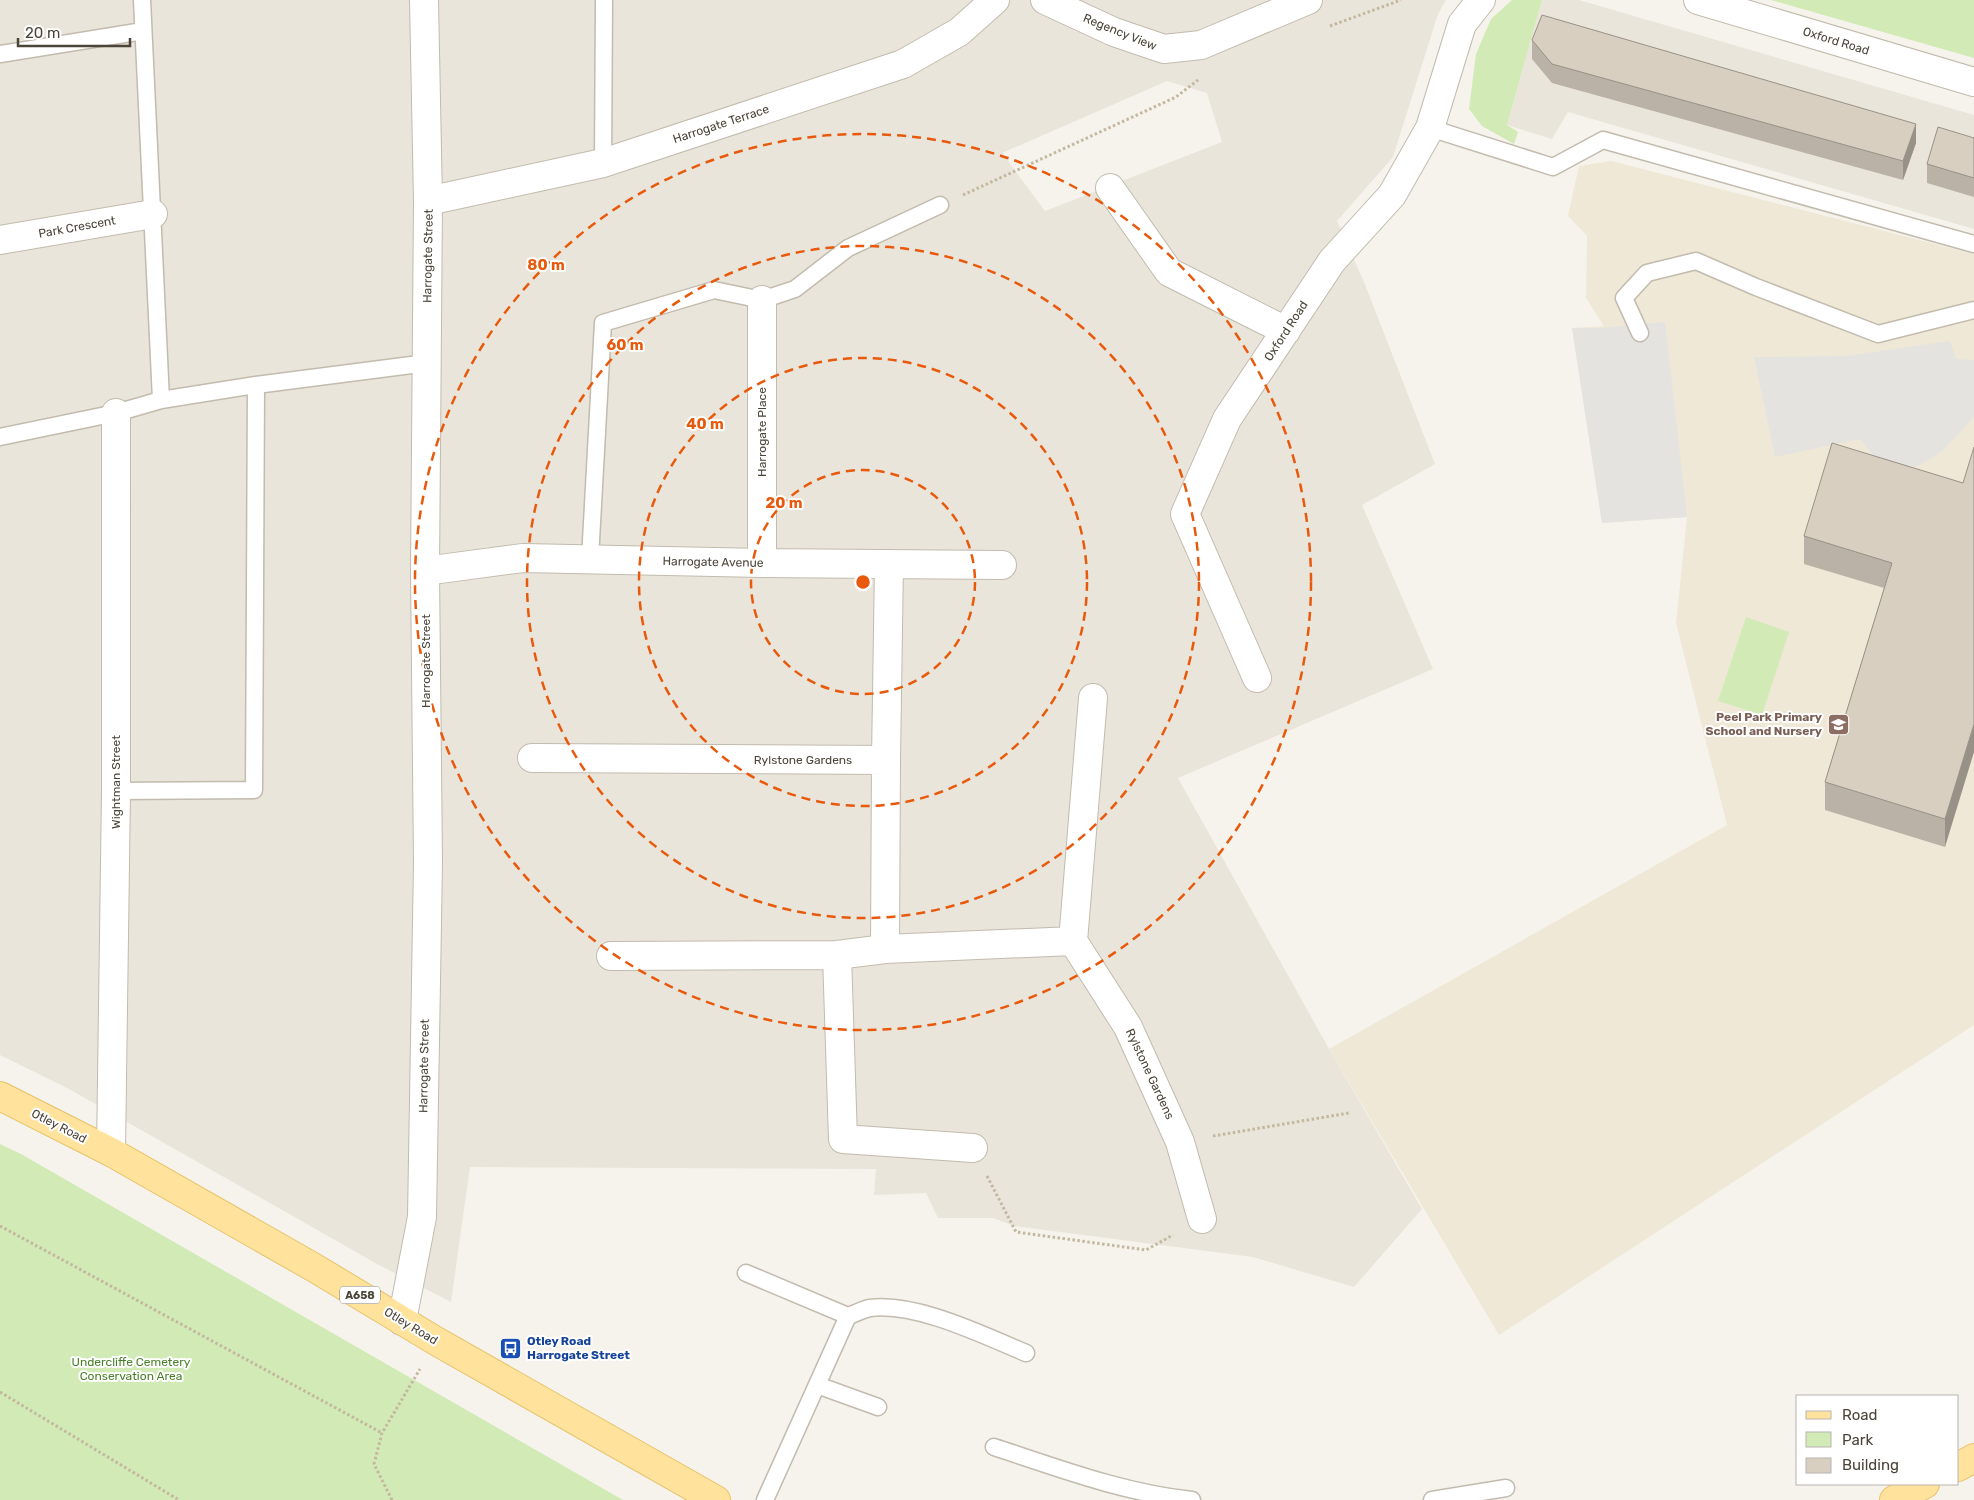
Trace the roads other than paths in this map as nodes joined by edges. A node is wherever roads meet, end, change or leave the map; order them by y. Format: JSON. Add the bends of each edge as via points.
{"nodes":[{"id":1,"x":142,"y":0,"type":"edge"},
{"id":2,"x":424,"y":0,"type":"edge"},
{"id":3,"x":604,"y":0,"type":"edge"},
{"id":4,"x":994,"y":0,"type":"edge"},
{"id":5,"x":1045,"y":0,"type":"edge"},
{"id":6,"x":1308,"y":0,"type":"edge"},
{"id":7,"x":1481,"y":0,"type":"edge"},
{"id":8,"x":1698,"y":0,"type":"edge"},
{"id":9,"x":143,"y":31,"type":"junction"},
{"id":10,"x":0,"y":54,"type":"edge"},
{"id":11,"x":1974,"y":82,"type":"edge"},
{"id":12,"x":1430,"y":128,"type":"junction"},
{"id":13,"x":603,"y":163,"type":"junction"},
{"id":14,"x":1110,"y":188,"type":"dead end"},
{"id":15,"x":428,"y":201,"type":"junction"},
{"id":16,"x":940,"y":205,"type":"road end"},
{"id":17,"x":154,"y":214,"type":"junction"},
{"id":18,"x":0,"y":240,"type":"edge"},
{"id":19,"x":1974,"y":244,"type":"edge"},
{"id":20,"x":762,"y":300,"type":"junction"},
{"id":21,"x":1974,"y":310,"type":"edge"},
{"id":22,"x":1286,"y":331,"type":"junction"},
{"id":23,"x":1640,"y":333,"type":"dead end"},
{"id":24,"x":427,"y":363,"type":"junction"},
{"id":25,"x":256,"y":385,"type":"junction"},
{"id":26,"x":162,"y":400,"type":"junction"},
{"id":27,"x":116,"y":413,"type":"junction"},
{"id":28,"x":0,"y":437,"type":"edge"},
{"id":29,"x":590,"y":559,"type":"junction"},
{"id":30,"x":762,"y":563,"type":"junction"},
{"id":31,"x":889,"y":564,"type":"junction"},
{"id":32,"x":1002,"y":564,"type":"dead end"},
{"id":33,"x":425,"y":571,"type":"junction"},
{"id":34,"x":1257,"y":678,"type":"dead end"},
{"id":35,"x":1093,"y":698,"type":"dead end"},
{"id":36,"x":532,"y":758,"type":"dead end"},
{"id":37,"x":886,"y":760,"type":"junction"},
{"id":38,"x":116,"y":791,"type":"junction"},
{"id":39,"x":1073,"y":941,"type":"junction"},
{"id":40,"x":885,"y":949,"type":"junction"},
{"id":41,"x":837,"y":955,"type":"junction"},
{"id":42,"x":611,"y":956,"type":"dead end"},
{"id":43,"x":0,"y":1096,"type":"edge"},
{"id":44,"x":973,"y":1148,"type":"road end"},
{"id":45,"x":110,"y":1152,"type":"junction"},
{"id":46,"x":1202,"y":1218,"type":"road end"},
{"id":47,"x":746,"y":1273,"type":"dead end"},
{"id":48,"x":848,"y":1316,"type":"junction"},
{"id":49,"x":402,"y":1321,"type":"junction"},
{"id":50,"x":1026,"y":1353,"type":"dead end"},
{"id":51,"x":817,"y":1386,"type":"junction"},
{"id":52,"x":878,"y":1407,"type":"dead end"},
{"id":53,"x":994,"y":1447,"type":"dead end"},
{"id":54,"x":1974,"y":1458,"type":"edge"},
{"id":55,"x":1959,"y":1466,"type":"edge"},
{"id":56,"x":1923,"y":1485,"type":"edge"},
{"id":57,"x":1506,"y":1488,"type":"dead end"},
{"id":58,"x":716,"y":1500,"type":"edge"},
{"id":59,"x":765,"y":1500,"type":"edge"},
{"id":60,"x":1192,"y":1500,"type":"edge"},
{"id":61,"x":1432,"y":1500,"type":"edge"},
{"id":62,"x":1894,"y":1500,"type":"edge"}],
"edges":[{"from":1,"to":9,"type":"lane"},
{"from":2,"to":15,"type":"street","name":"Harrogate Street"},
{"from":3,"to":13,"type":"lane"},
{"from":4,"to":13,"type":"street","name":"Harrogate Terrace","via":[[959,32],[903,64]]},
{"from":5,"to":6,"type":"street","name":"Regency View","via":[[1114,32],[1164,49],[1201,45]]},
{"from":7,"to":12,"type":"street","name":"Oxford Road","via":[[1462,24]]},
{"from":8,"to":11,"type":"street","name":"Oxford Road"},
{"from":9,"to":10,"type":"lane"},
{"from":9,"to":17,"type":"lane"},
{"from":12,"to":19,"type":"lane","via":[[1553,166],[1603,140]]},
{"from":12,"to":22,"type":"street","name":"Oxford Road","via":[[1392,195],[1332,261]]},
{"from":13,"to":15,"type":"street","name":"Harrogate Terrace"},
{"from":14,"to":22,"type":"street","via":[[1170,272]]},
{"from":15,"to":24,"type":"street","name":"Harrogate Street"},
{"from":16,"to":20,"type":"lane","via":[[848,248],[796,289]]},
{"from":17,"to":18,"type":"street","name":"Park Crescent"},
{"from":17,"to":26,"type":"lane"},
{"from":20,"to":29,"type":"lane","via":[[714,290],[603,323]]},
{"from":20,"to":30,"type":"street","name":"Harrogate Place"},
{"from":21,"to":23,"type":"lane","via":[[1878,334],[1696,261],[1647,272],[1624,298]]},
{"from":22,"to":34,"type":"street","name":"Oxford Road","via":[[1227,419],[1185,514]]},
{"from":24,"to":25,"type":"lane"},
{"from":24,"to":33,"type":"street","name":"Harrogate Street"},
{"from":25,"to":26,"type":"lane"},
{"from":25,"to":38,"type":"lane","via":[[254,790]]},
{"from":26,"to":27,"type":"lane"},
{"from":27,"to":28,"type":"lane"},
{"from":27,"to":38,"type":"street","name":"Wightman Street"},
{"from":29,"to":30,"type":"street","name":"Harrogate Avenue"},
{"from":29,"to":33,"type":"street","name":"Harrogate Avenue","via":[[523,558]]},
{"from":30,"to":31,"type":"street","name":"Harrogate Avenue"},
{"from":31,"to":32,"type":"street","name":"Harrogate Avenue"},
{"from":31,"to":37,"type":"street"},
{"from":33,"to":49,"type":"street","name":"Harrogate Street","via":[[428,863],[422,1217]]},
{"from":35,"to":39,"type":"street"},
{"from":36,"to":37,"type":"street","name":"Rylstone Gardens"},
{"from":37,"to":40,"type":"street"},
{"from":38,"to":45,"type":"street","name":"Wightman Street"},
{"from":39,"to":40,"type":"street"},
{"from":39,"to":46,"type":"street","name":"Rylstone Gardens","via":[[1128,1027],[1180,1142]]},
{"from":40,"to":41,"type":"street"},
{"from":41,"to":42,"type":"street"},
{"from":41,"to":44,"type":"street","via":[[842,1139]]},
{"from":43,"to":45,"type":"main road","name":"Otley Road","number":"A658"},
{"from":45,"to":49,"type":"main road","name":"Otley Road","number":"A658"},
{"from":47,"to":48,"type":"lane"},
{"from":48,"to":50,"type":"lane","via":[[869,1308],[894,1308],[950,1321]]},
{"from":48,"to":51,"type":"lane"},
{"from":49,"to":58,"type":"main road","name":"Otley Road","number":"A658"},
{"from":51,"to":52,"type":"lane"},
{"from":51,"to":59,"type":"lane"},
{"from":53,"to":60,"type":"lane","via":[[1096,1480]]},
{"from":54,"to":55,"type":"main road"},
{"from":56,"to":62,"type":"main road"},
{"from":57,"to":61,"type":"lane"}]}
